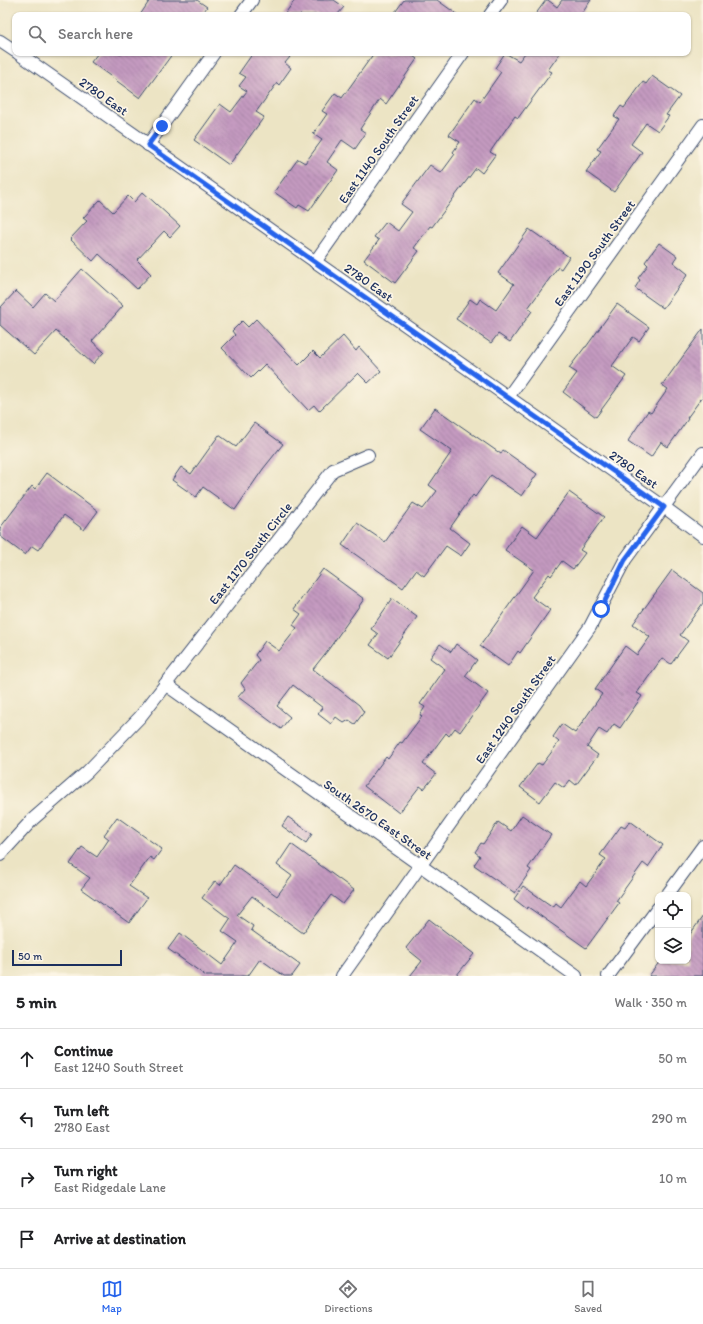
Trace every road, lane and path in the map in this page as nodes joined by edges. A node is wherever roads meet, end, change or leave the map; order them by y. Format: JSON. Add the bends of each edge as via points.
{"nodes":[{"id":1,"x":252,"y":0,"type":"edge"},
{"id":2,"x":501,"y":0,"type":"edge"},
{"id":3,"x":243,"y":12,"type":"edge"},
{"id":4,"x":492,"y":12,"type":"edge"},
{"id":5,"x":0,"y":41,"type":"edge"},
{"id":6,"x":12,"y":49,"type":"edge"},
{"id":7,"x":22,"y":56,"type":"edge"},
{"id":8,"x":212,"y":56,"type":"edge"},
{"id":9,"x":461,"y":56,"type":"edge"},
{"id":10,"x":703,"y":125,"type":"edge"},
{"id":11,"x":148,"y":145,"type":"junction"},
{"id":12,"x":315,"y":262,"type":"junction"},
{"id":13,"x":508,"y":396,"type":"junction"},
{"id":14,"x":703,"y":453,"type":"edge"},
{"id":15,"x":368,"y":455,"type":"dead end"},
{"id":16,"x":664,"y":507,"type":"junction"},
{"id":17,"x":703,"y":536,"type":"edge"},
{"id":18,"x":165,"y":684,"type":"junction"},
{"id":19,"x":703,"y":846,"type":"edge"},
{"id":20,"x":0,"y":855,"type":"edge"},
{"id":21,"x":420,"y":866,"type":"junction"},
{"id":22,"x":669,"y":892,"type":"edge"},
{"id":23,"x":655,"y":912,"type":"edge"},
{"id":24,"x":342,"y":976,"type":"edge"},
{"id":25,"x":576,"y":976,"type":"edge"},
{"id":26,"x":608,"y":976,"type":"edge"}],
"edges":[{"from":1,"to":3,"type":"street"},
{"from":2,"to":4,"type":"street"},
{"from":5,"to":6,"type":"street"},
{"from":7,"to":11,"type":"street","name":"2780 East"},
{"from":8,"to":11,"type":"street"},
{"from":9,"to":12,"type":"street","name":"East 1140 South Street"},
{"from":10,"to":13,"type":"street","name":"East 1190 South Street"},
{"from":11,"to":12,"type":"street","name":"2780 East"},
{"from":12,"to":13,"type":"street","name":"2780 East"},
{"from":13,"to":16,"type":"street","name":"2780 East"},
{"from":14,"to":16,"type":"street","name":"East 1240 South Street"},
{"from":15,"to":18,"type":"street","name":"East 1170 South Circle","via":[[333,470]]},
{"from":16,"to":17,"type":"street","name":"2780 East"},
{"from":16,"to":21,"type":"street","name":"East 1240 South Street","via":[[625,560],[590,627]]},
{"from":18,"to":20,"type":"street","name":"East 1170 South Circle","via":[[140,717],[87,772],[33,819]]},
{"from":18,"to":21,"type":"street","name":"South 2670 East Street"},
{"from":19,"to":22,"type":"street"},
{"from":21,"to":24,"type":"street","name":"East 1240 South Street"},
{"from":21,"to":25,"type":"street","name":"South 2670 East Street"},
{"from":23,"to":26,"type":"street"}]}
